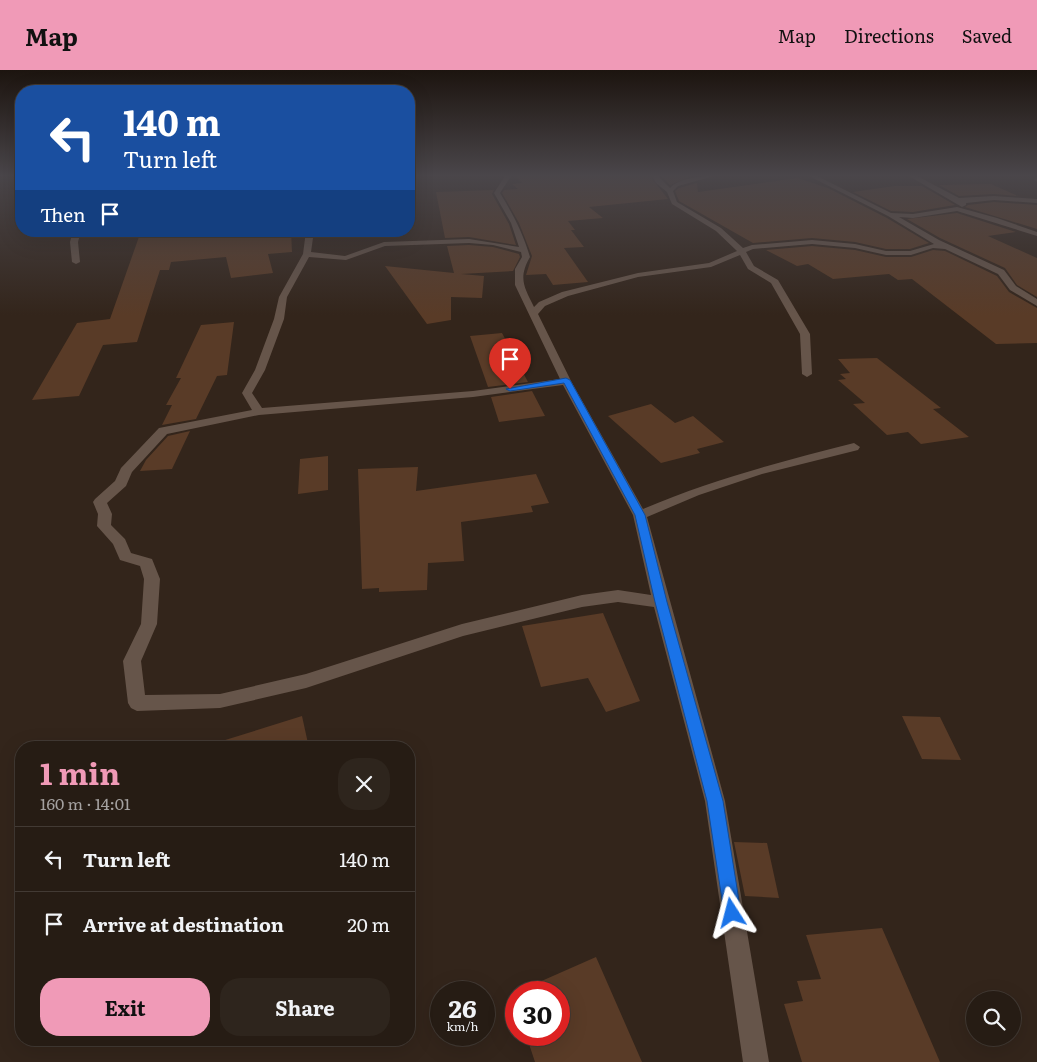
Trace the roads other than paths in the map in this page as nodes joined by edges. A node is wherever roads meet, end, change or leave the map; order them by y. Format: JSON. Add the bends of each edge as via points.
{"nodes":[{"id":1,"x":515,"y":222,"type":"edge"},
{"id":2,"x":704,"y":222,"type":"edge"},
{"id":3,"x":903,"y":222,"type":"edge"},
{"id":4,"x":1004,"y":222,"type":"edge"},
{"id":5,"x":1037,"y":234,"type":"edge"},
{"id":6,"x":75,"y":237,"type":"edge"},
{"id":7,"x":309,"y":237,"type":"edge"},
{"id":8,"x":947,"y":247,"type":"junction"},
{"id":9,"x":524,"y":250,"type":"junction"},
{"id":10,"x":742,"y":251,"type":"junction"},
{"id":11,"x":306,"y":254,"type":"junction"},
{"id":12,"x":76,"y":262,"type":"dead end"},
{"id":13,"x":1037,"y":303,"type":"edge"},
{"id":14,"x":533,"y":313,"type":"junction"},
{"id":15,"x":807,"y":374,"type":"dead end"},
{"id":16,"x":566,"y":380,"type":"junction"},
{"id":17,"x":259,"y":412,"type":"junction"},
{"id":18,"x":854,"y":447,"type":"dead end"},
{"id":19,"x":640,"y":515,"type":"junction"},
{"id":20,"x":661,"y":602,"type":"junction"},
{"id":21,"x":756,"y":1062,"type":"edge"}],
"edges":[{"from":1,"to":9,"type":"street"},
{"from":2,"to":10,"type":"street","via":[[735,242]]},
{"from":3,"to":8,"type":"street"},
{"from":4,"to":5,"type":"street"},
{"from":6,"to":12,"type":"street"},
{"from":7,"to":11,"type":"street"},
{"from":8,"to":10,"type":"street","via":[[886,253],[856,246],[812,242],[752,247]]},
{"from":8,"to":13,"type":"street","via":[[1001,272],[1013,288]]},
{"from":9,"to":11,"type":"street","via":[[469,241],[384,244],[346,258]]},
{"from":9,"to":14,"type":"street","via":[[526,256],[519,269],[519,285]]},
{"from":10,"to":14,"type":"street","via":[[711,265],[638,274],[564,294],[542,304]]},
{"from":10,"to":15,"type":"street","via":[[751,267],[775,282],[805,334]]},
{"from":11,"to":17,"type":"street","via":[[283,298],[279,319],[260,370],[247,392]]},
{"from":14,"to":16,"type":"street"},
{"from":16,"to":17,"type":"street","via":[[474,394]]},
{"from":16,"to":19,"type":"street"},
{"from":17,"to":20,"type":"street","via":[[163,431],[126,471],[121,483],[100,502],[105,514],[104,526],[120,542],[125,556],[147,562],[152,579],[150,624],[132,661],[137,703],[220,701],[306,681],[462,630],[582,601],[618,596]]},
{"from":18,"to":19,"type":"street","via":[[756,471]]},
{"from":19,"to":20,"type":"street"},
{"from":20,"to":21,"type":"street","via":[[715,801]]}]}
